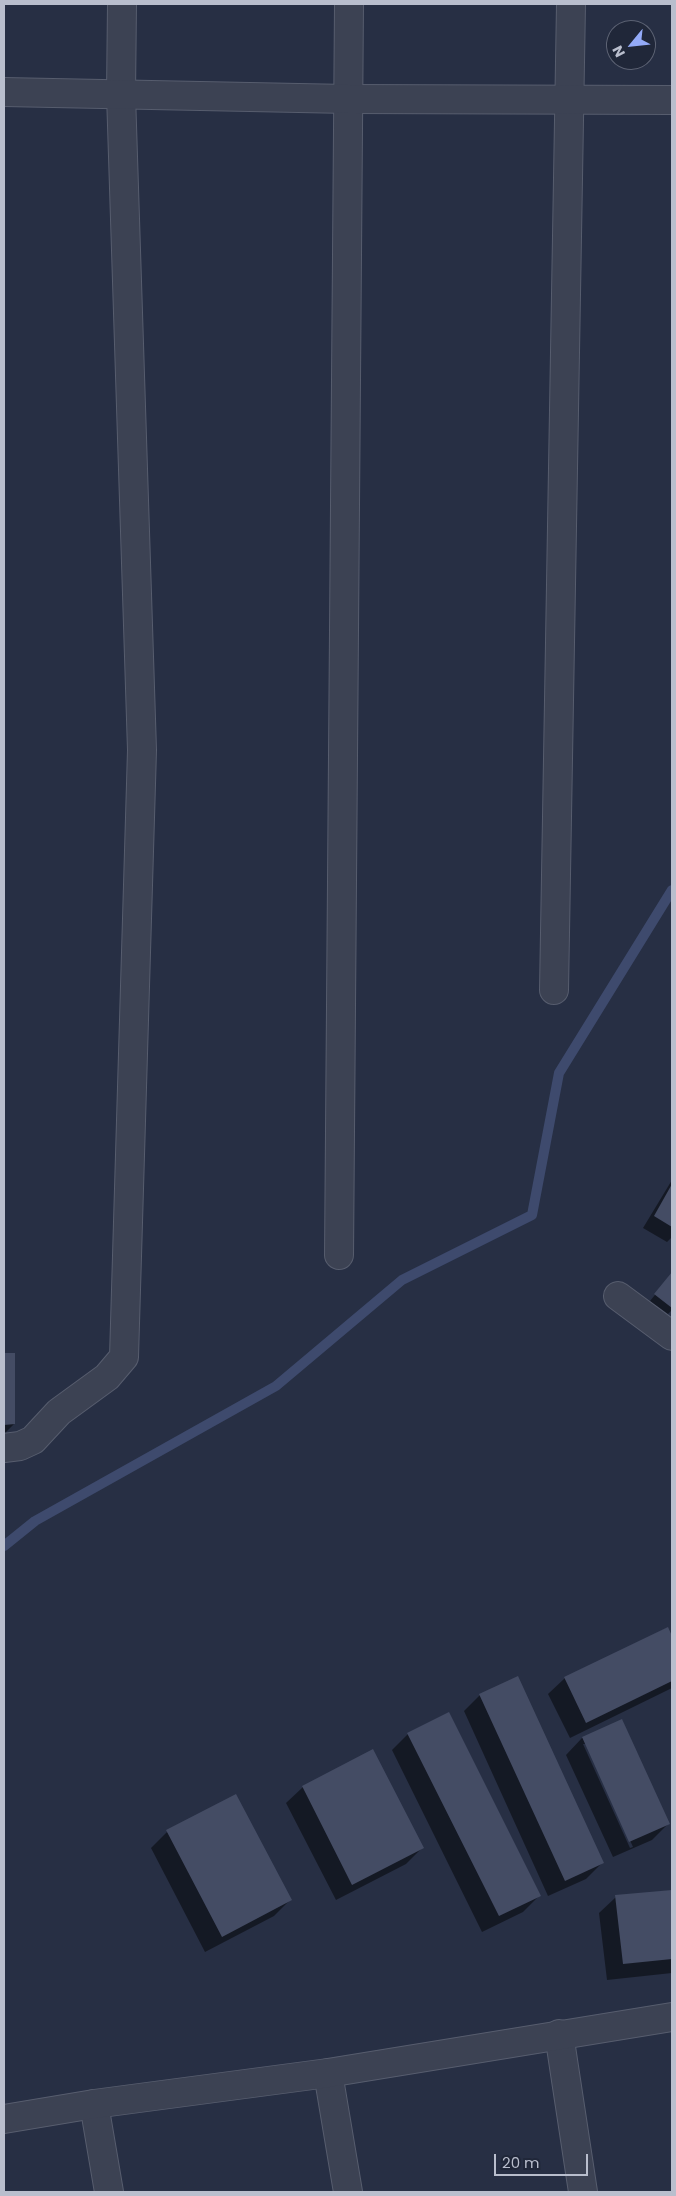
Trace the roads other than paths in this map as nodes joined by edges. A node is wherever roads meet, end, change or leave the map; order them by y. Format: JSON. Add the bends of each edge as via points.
{"nodes":[{"id":1,"x":122,"y":4,"type":"edge"},
{"id":2,"x":349,"y":4,"type":"edge"},
{"id":3,"x":571,"y":4,"type":"edge"},
{"id":4,"x":4,"y":92,"type":"edge"},
{"id":5,"x":121,"y":94,"type":"junction"},
{"id":6,"x":348,"y":99,"type":"junction"},
{"id":7,"x":570,"y":100,"type":"junction"},
{"id":8,"x":672,"y":100,"type":"edge"},
{"id":9,"x":554,"y":990,"type":"dead end"},
{"id":10,"x":339,"y":1254,"type":"dead end"},
{"id":11,"x":618,"y":1296,"type":"dead end"},
{"id":12,"x":672,"y":1336,"type":"edge"},
{"id":13,"x":4,"y":1448,"type":"edge"},
{"id":14,"x":672,"y":2017,"type":"edge"},
{"id":15,"x":559,"y":2034,"type":"junction"},
{"id":16,"x":328,"y":2073,"type":"junction"},
{"id":17,"x":94,"y":2104,"type":"junction"},
{"id":18,"x":4,"y":2119,"type":"edge"},
{"id":19,"x":109,"y":2192,"type":"edge"},
{"id":20,"x":348,"y":2192,"type":"edge"},
{"id":21,"x":583,"y":2192,"type":"edge"}],
"edges":[{"from":1,"to":5,"type":"street"},
{"from":2,"to":6,"type":"street"},
{"from":3,"to":7,"type":"street"},
{"from":4,"to":5,"type":"street"},
{"from":5,"to":6,"type":"street"},
{"from":5,"to":13,"type":"street","via":[[142,750],[124,1357],[107,1377],[59,1412],[33,1440]]},
{"from":6,"to":7,"type":"street"},
{"from":6,"to":10,"type":"street"},
{"from":7,"to":8,"type":"street"},
{"from":7,"to":9,"type":"street"},
{"from":11,"to":12,"type":"street"},
{"from":14,"to":15,"type":"street"},
{"from":15,"to":16,"type":"street"},
{"from":15,"to":21,"type":"street"},
{"from":16,"to":17,"type":"street"},
{"from":16,"to":20,"type":"street"},
{"from":17,"to":18,"type":"street"},
{"from":17,"to":19,"type":"street"}]}
